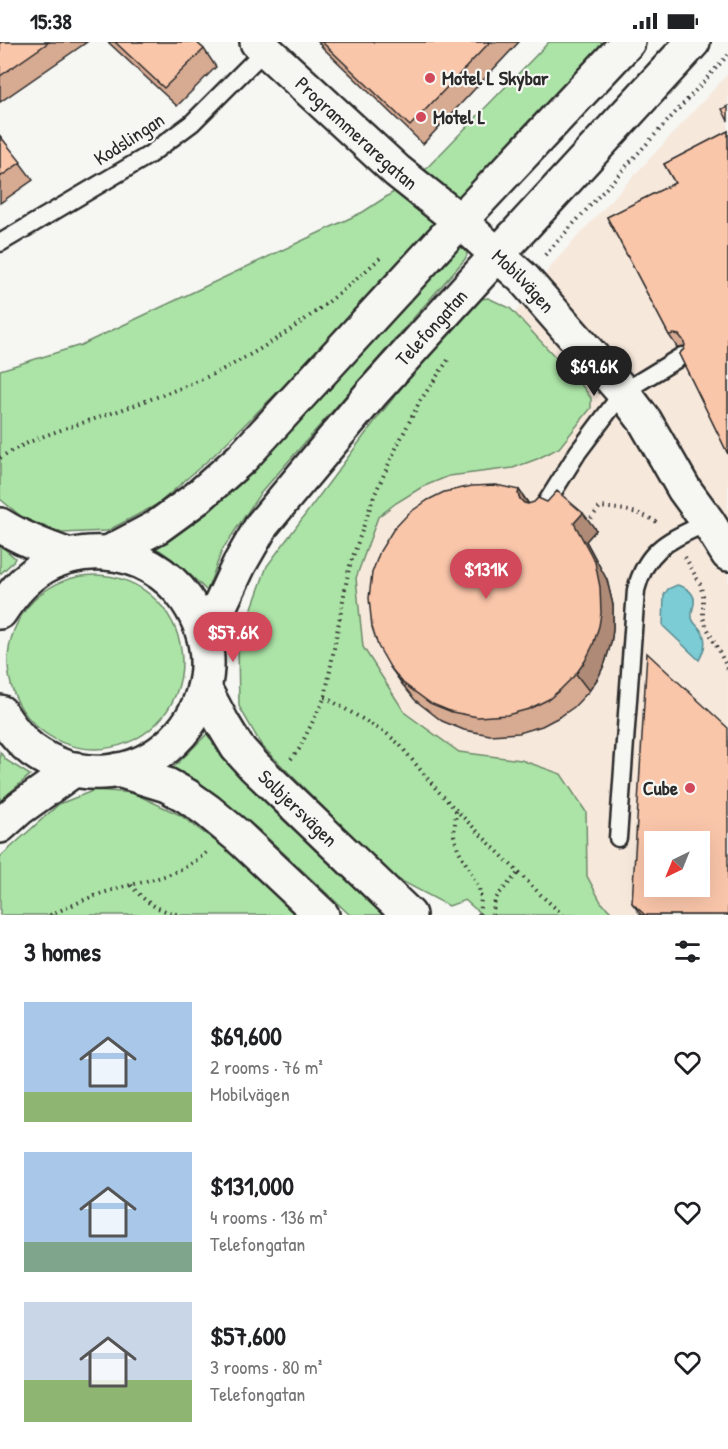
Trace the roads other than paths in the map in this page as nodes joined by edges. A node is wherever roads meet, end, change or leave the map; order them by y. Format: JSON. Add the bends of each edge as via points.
{"nodes":[{"id":1,"x":628,"y":42,"type":"edge"},
{"id":2,"x":693,"y":42,"type":"edge"},
{"id":3,"x":261,"y":46,"type":"edge"},
{"id":4,"x":460,"y":220,"type":"junction"},
{"id":5,"x":0,"y":243,"type":"edge"},
{"id":6,"x":498,"y":254,"type":"junction"},
{"id":7,"x":682,"y":356,"type":"edge"},
{"id":8,"x":623,"y":392,"type":"junction"},
{"id":9,"x":541,"y":511,"type":"edge"},
{"id":10,"x":718,"y":516,"type":"edge"},
{"id":11,"x":0,"y":525,"type":"edge"},
{"id":12,"x":108,"y":553,"type":"junction"},
{"id":13,"x":728,"y":554,"type":"edge"},
{"id":14,"x":70,"y":556,"type":"junction"},
{"id":15,"x":0,"y":612,"type":"edge"},
{"id":16,"x":204,"y":638,"type":"junction"},
{"id":17,"x":204,"y":688,"type":"junction"},
{"id":18,"x":0,"y":712,"type":"edge"},
{"id":19,"x":75,"y":769,"type":"junction"},
{"id":20,"x":118,"y":770,"type":"junction"},
{"id":21,"x":0,"y":826,"type":"edge"},
{"id":22,"x":618,"y":838,"type":"dead end"},
{"id":23,"x":322,"y":915,"type":"edge"},
{"id":24,"x":409,"y":915,"type":"edge"}],
"edges":[{"from":1,"to":4,"type":"street"},
{"from":2,"to":6,"type":"street","name":"Telefongatan"},
{"from":3,"to":4,"type":"street","name":"Programmeraregatan","via":[[397,171]]},
{"from":3,"to":5,"type":"lane","name":"Kodslingan","via":[[192,123],[149,155]]},
{"from":4,"to":6,"type":"street","name":"Mobilvägen"},
{"from":4,"to":12,"type":"street","via":[[243,458],[157,527]]},
{"from":6,"to":8,"type":"street","name":"Mobilvägen"},
{"from":6,"to":16,"type":"street","name":"Telefongatan","via":[[372,393],[262,525]]},
{"from":7,"to":8,"type":"lane"},
{"from":8,"to":9,"type":"lane","via":[[578,452]]},
{"from":8,"to":10,"type":"street","name":"Mobilvägen","via":[[684,489]]},
{"from":10,"to":13,"type":"street","name":"Mobilvägen"},
{"from":10,"to":22,"type":"lane","via":[[659,549],[646,562],[640,576]]},
{"from":11,"to":14,"type":"street"},
{"from":12,"to":14,"type":"street"},
{"from":12,"to":16,"type":"street","via":[[142,563],[180,590],[195,612]]},
{"from":14,"to":15,"type":"street","via":[[37,571],[22,583]]},
{"from":16,"to":17,"type":"street"},
{"from":17,"to":20,"type":"street","via":[[196,712],[182,733],[164,750]]},
{"from":17,"to":24,"type":"street","name":"Solbjersvägen","via":[[237,747],[254,766]]},
{"from":18,"to":19,"type":"street","via":[[31,749],[51,762]]},
{"from":19,"to":20,"type":"street"},
{"from":19,"to":21,"type":"street"},
{"from":20,"to":23,"type":"street","via":[[167,784],[201,806]]}]}
